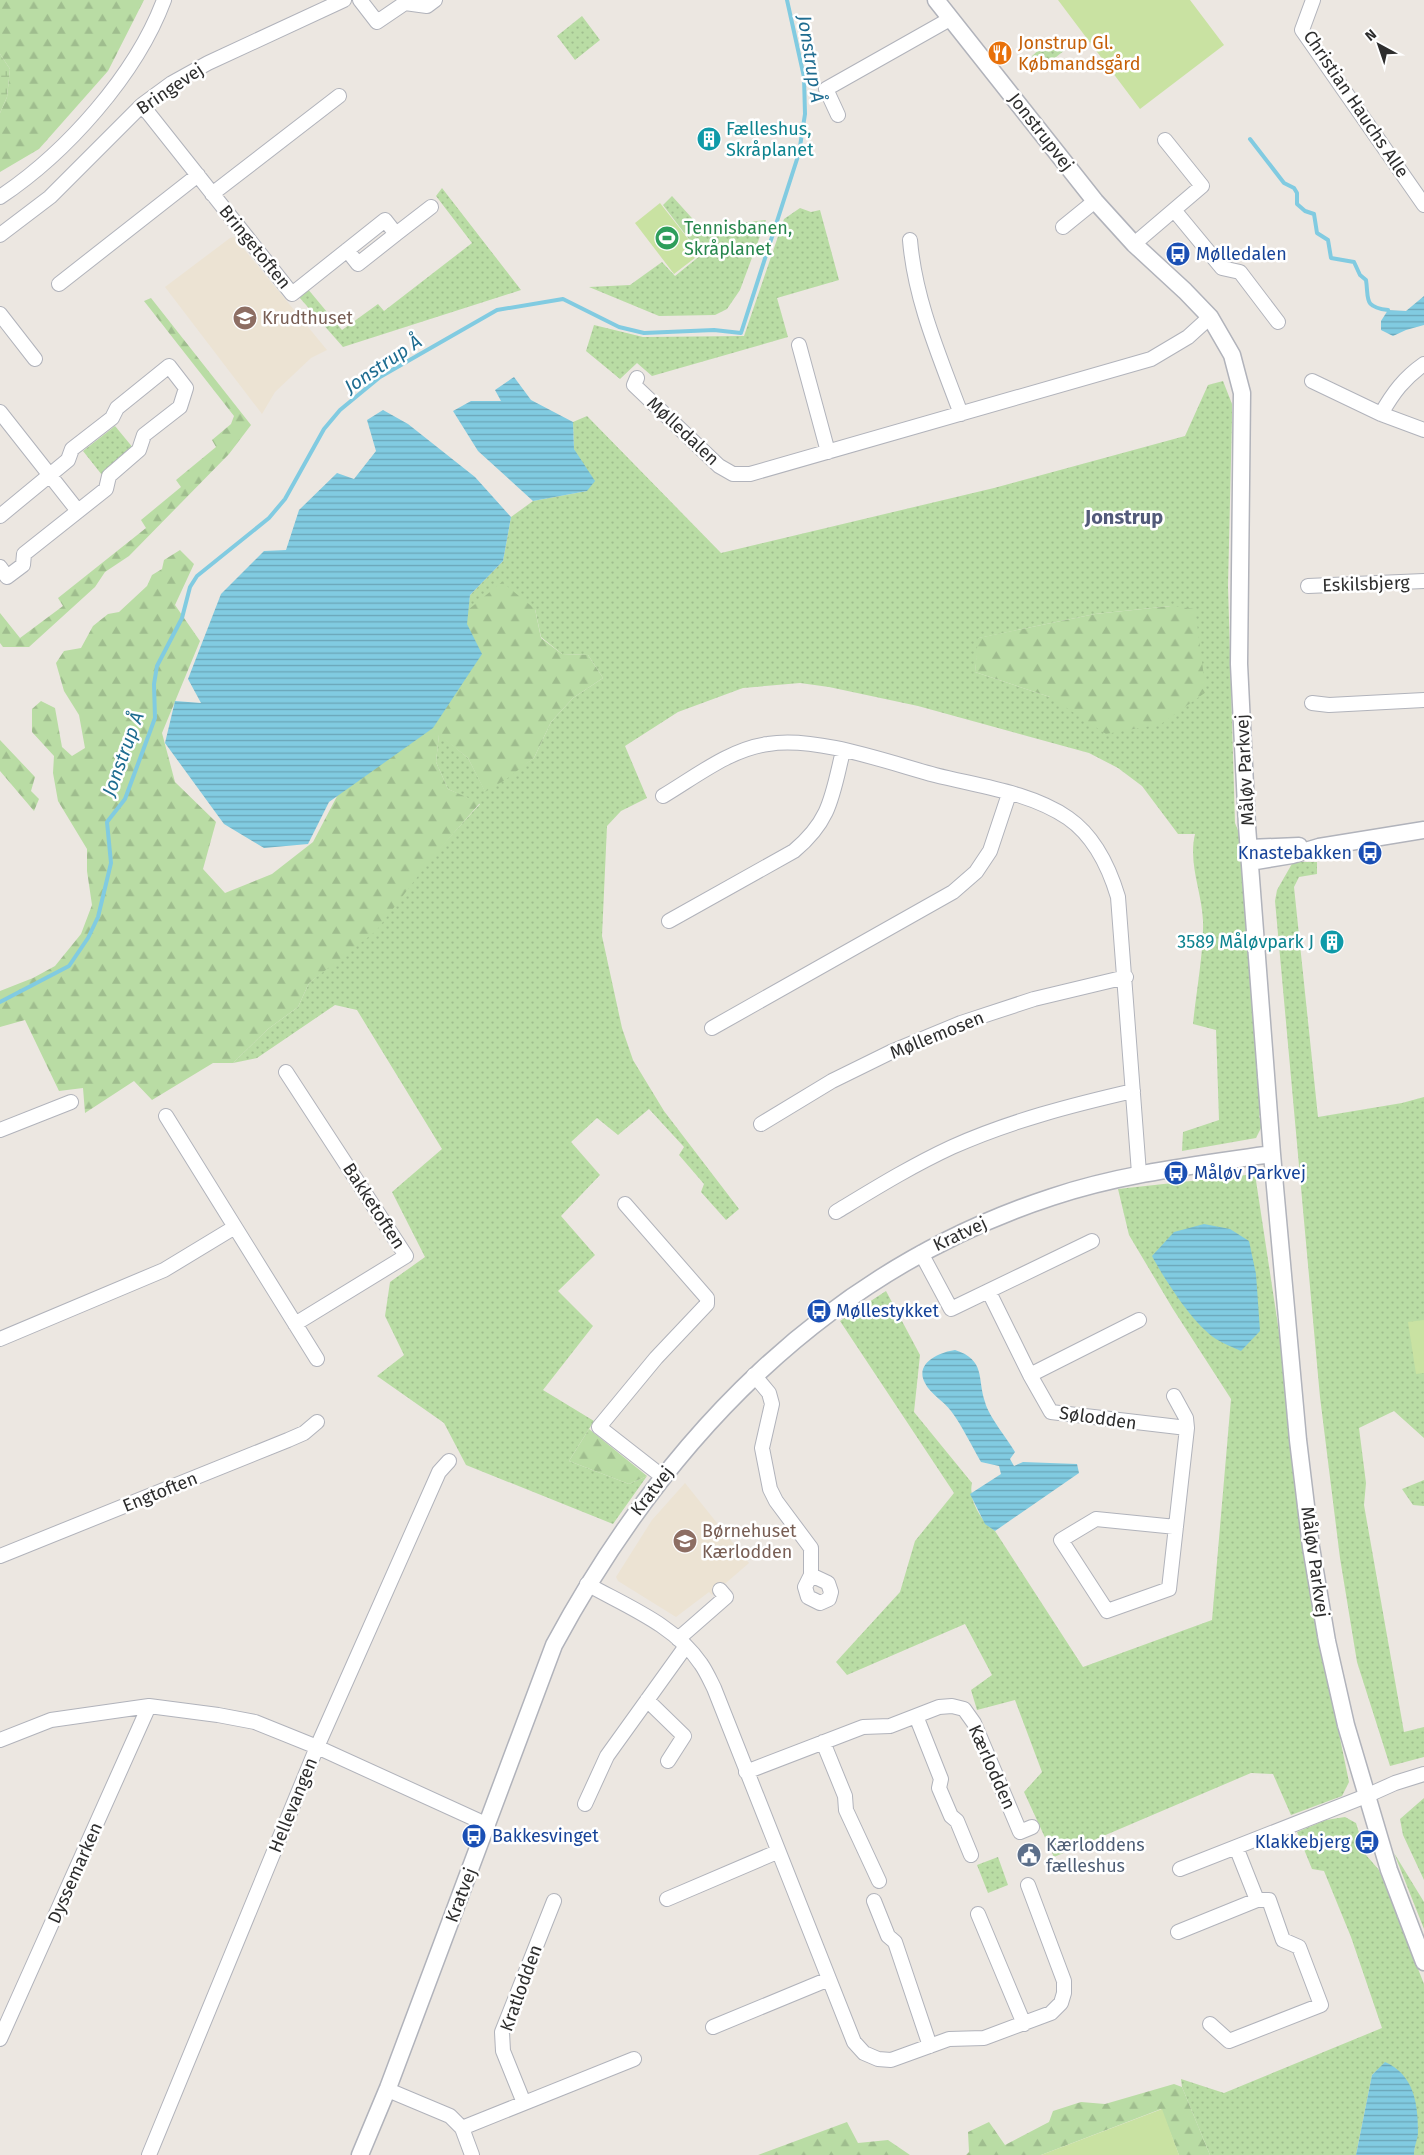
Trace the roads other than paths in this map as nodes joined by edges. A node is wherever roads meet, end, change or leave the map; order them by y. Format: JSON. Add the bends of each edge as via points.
{"nodes":[{"id":1,"x":164,"y":0,"type":"edge"},
{"id":2,"x":344,"y":0,"type":"edge"},
{"id":3,"x":360,"y":0,"type":"edge"},
{"id":4,"x":435,"y":0,"type":"edge"},
{"id":5,"x":936,"y":0,"type":"edge"},
{"id":6,"x":1313,"y":0,"type":"edge"},
{"id":7,"x":950,"y":19,"type":"junction"},
{"id":8,"x":339,"y":96,"type":"dead end"},
{"id":9,"x":142,"y":105,"type":"junction"},
{"id":10,"x":838,"y":115,"type":"dead end"},
{"id":11,"x":1165,"y":140,"type":"dead end"},
{"id":12,"x":198,"y":175,"type":"junction"},
{"id":13,"x":212,"y":194,"type":"junction"},
{"id":14,"x":0,"y":197,"type":"edge"},
{"id":15,"x":1095,"y":200,"type":"junction"},
{"id":16,"x":1424,"y":205,"type":"edge"},
{"id":17,"x":431,"y":207,"type":"dead end"},
{"id":18,"x":1174,"y":210,"type":"junction"},
{"id":19,"x":1063,"y":227,"type":"dead end"},
{"id":20,"x":0,"y":236,"type":"edge"},
{"id":21,"x":910,"y":240,"type":"dead end"},
{"id":22,"x":1134,"y":244,"type":"junction"},
{"id":23,"x":59,"y":284,"type":"dead end"},
{"id":24,"x":0,"y":314,"type":"edge"},
{"id":25,"x":1210,"y":317,"type":"junction"},
{"id":26,"x":1278,"y":322,"type":"dead end"},
{"id":27,"x":798,"y":345,"type":"dead end"},
{"id":28,"x":35,"y":359,"type":"dead end"},
{"id":29,"x":1424,"y":364,"type":"edge"},
{"id":30,"x":637,"y":378,"type":"dead end"},
{"id":31,"x":1312,"y":381,"type":"dead end"},
{"id":32,"x":0,"y":412,"type":"edge"},
{"id":33,"x":961,"y":414,"type":"junction"},
{"id":34,"x":1381,"y":414,"type":"junction"},
{"id":35,"x":1424,"y":430,"type":"edge"},
{"id":36,"x":828,"y":452,"type":"junction"},
{"id":37,"x":49,"y":476,"type":"junction"},
{"id":38,"x":78,"y":511,"type":"junction"},
{"id":39,"x":0,"y":516,"type":"edge"},
{"id":40,"x":0,"y":567,"type":"edge"},
{"id":41,"x":1424,"y":581,"type":"edge"},
{"id":42,"x":1308,"y":586,"type":"dead end"},
{"id":43,"x":1424,"y":700,"type":"edge"},
{"id":44,"x":1312,"y":703,"type":"dead end"},
{"id":45,"x":843,"y":751,"type":"junction"},
{"id":46,"x":1009,"y":794,"type":"junction"},
{"id":47,"x":663,"y":796,"type":"dead end"},
{"id":48,"x":1424,"y":830,"type":"edge"},
{"id":49,"x":1250,"y":855,"type":"junction"},
{"id":50,"x":669,"y":921,"type":"dead end"},
{"id":51,"x":1126,"y":977,"type":"junction"},
{"id":52,"x":712,"y":1028,"type":"dead end"},
{"id":53,"x":286,"y":1072,"type":"dead end"},
{"id":54,"x":1133,"y":1091,"type":"junction"},
{"id":55,"x":71,"y":1102,"type":"dead end"},
{"id":56,"x":166,"y":1116,"type":"dead end"},
{"id":57,"x":761,"y":1124,"type":"dead end"},
{"id":58,"x":0,"y":1130,"type":"edge"},
{"id":59,"x":1272,"y":1154,"type":"junction"},
{"id":60,"x":1140,"y":1173,"type":"junction"},
{"id":61,"x":626,"y":1204,"type":"dead end"},
{"id":62,"x":836,"y":1212,"type":"dead end"},
{"id":63,"x":235,"y":1227,"type":"junction"},
{"id":64,"x":1092,"y":1241,"type":"dead end"},
{"id":65,"x":921,"y":1253,"type":"junction"},
{"id":66,"x":989,"y":1292,"type":"junction"},
{"id":67,"x":1139,"y":1320,"type":"dead end"},
{"id":68,"x":295,"y":1324,"type":"junction"},
{"id":69,"x":0,"y":1339,"type":"edge"},
{"id":70,"x":317,"y":1359,"type":"dead end"},
{"id":71,"x":754,"y":1375,"type":"junction"},
{"id":72,"x":1030,"y":1375,"type":"junction"},
{"id":73,"x":1174,"y":1396,"type":"dead end"},
{"id":74,"x":317,"y":1422,"type":"dead end"},
{"id":75,"x":1187,"y":1428,"type":"junction"},
{"id":76,"x":448,"y":1461,"type":"dead end"},
{"id":77,"x":663,"y":1477,"type":"junction"},
{"id":78,"x":1176,"y":1527,"type":"junction"},
{"id":79,"x":0,"y":1556,"type":"edge"},
{"id":80,"x":811,"y":1576,"type":"dead end"},
{"id":81,"x":587,"y":1584,"type":"junction"},
{"id":82,"x":720,"y":1590,"type":"dead end"},
{"id":83,"x":682,"y":1642,"type":"junction"},
{"id":84,"x":647,"y":1700,"type":"junction"},
{"id":85,"x":149,"y":1706,"type":"junction"},
{"id":86,"x":916,"y":1716,"type":"junction"},
{"id":87,"x":0,"y":1740,"type":"edge"},
{"id":88,"x":823,"y":1742,"type":"junction"},
{"id":89,"x":317,"y":1747,"type":"junction"},
{"id":90,"x":668,"y":1761,"type":"dead end"},
{"id":91,"x":746,"y":1772,"type":"junction"},
{"id":92,"x":1424,"y":1774,"type":"edge"},
{"id":93,"x":1366,"y":1796,"type":"junction"},
{"id":94,"x":584,"y":1804,"type":"dead end"},
{"id":95,"x":488,"y":1825,"type":"junction"},
{"id":96,"x":1032,"y":1827,"type":"dead end"},
{"id":97,"x":1236,"y":1847,"type":"junction"},
{"id":98,"x":777,"y":1852,"type":"junction"},
{"id":99,"x":970,"y":1854,"type":"dead end"},
{"id":100,"x":1180,"y":1869,"type":"dead end"},
{"id":101,"x":879,"y":1881,"type":"dead end"},
{"id":102,"x":1028,"y":1885,"type":"dead end"},
{"id":103,"x":667,"y":1899,"type":"dead end"},
{"id":104,"x":1257,"y":1900,"type":"junction"},
{"id":105,"x":554,"y":1901,"type":"dead end"},
{"id":106,"x":874,"y":1901,"type":"dead end"},
{"id":107,"x":978,"y":1914,"type":"dead end"},
{"id":108,"x":1178,"y":1932,"type":"dead end"},
{"id":109,"x":1424,"y":1962,"type":"edge"},
{"id":110,"x":829,"y":1979,"type":"junction"},
{"id":111,"x":1024,"y":2024,"type":"junction"},
{"id":112,"x":1210,"y":2024,"type":"dead end"},
{"id":113,"x":713,"y":2027,"type":"dead end"},
{"id":114,"x":0,"y":2039,"type":"edge"},
{"id":115,"x":930,"y":2046,"type":"junction"},
{"id":116,"x":634,"y":2059,"type":"dead end"},
{"id":117,"x":388,"y":2090,"type":"junction"},
{"id":118,"x":524,"y":2103,"type":"junction"},
{"id":119,"x":462,"y":2128,"type":"junction"},
{"id":120,"x":149,"y":2155,"type":"edge"},
{"id":121,"x":360,"y":2155,"type":"edge"},
{"id":122,"x":472,"y":2155,"type":"edge"}],
"edges":[{"from":1,"to":14,"type":"street","via":[[143,43],[100,106],[53,156]]},
{"from":2,"to":9,"type":"street","name":"Bringevej","via":[[208,63]]},
{"from":3,"to":4,"type":"street","via":[[377,22],[405,4],[427,6]]},
{"from":5,"to":7,"type":"street","name":"Jonstrupvej"},
{"from":6,"to":16,"type":"street","name":"Christian Hauchs Alle","via":[[1302,30]]},
{"from":7,"to":10,"type":"street","via":[[826,89]]},
{"from":7,"to":15,"type":"street","name":"Jonstrupvej"},
{"from":8,"to":13,"type":"street","name":"Bringetoften"},
{"from":9,"to":12,"type":"street","name":"Bringetoften"},
{"from":9,"to":20,"type":"street","name":"Bringevej","via":[[50,196]]},
{"from":11,"to":18,"type":"street","via":[[1202,186]]},
{"from":12,"to":13,"type":"street","name":"Bringetoften"},
{"from":12,"to":23,"type":"street"},
{"from":13,"to":17,"type":"street","name":"Bringetoften","via":[[292,294],[385,220],[396,234]]},
{"from":15,"to":19,"type":"street"},
{"from":15,"to":22,"type":"street","name":"Jonstrupvej"},
{"from":18,"to":22,"type":"street"},
{"from":18,"to":26,"type":"street","via":[[1222,268],[1240,272]]},
{"from":21,"to":33,"type":"street","via":[[912,271],[922,307]]},
{"from":22,"to":25,"type":"street","name":"Jonstrupvej"},
{"from":24,"to":28,"type":"street"},
{"from":25,"to":33,"type":"street","name":"Mølledalen","via":[[1188,337],[1151,359]]},
{"from":25,"to":49,"type":"street","name":"Måløv Parkvej","via":[[1232,355],[1242,393],[1239,664]]},
{"from":27,"to":36,"type":"street"},
{"from":29,"to":34,"type":"street","via":[[1406,376]]},
{"from":30,"to":36,"type":"street","name":"Mølledalen","via":[[634,385],[719,466],[733,474],[750,474]]},
{"from":31,"to":34,"type":"street"},
{"from":32,"to":37,"type":"street"},
{"from":33,"to":36,"type":"street","name":"Mølledalen"},
{"from":34,"to":35,"type":"street"},
{"from":37,"to":38,"type":"street"},
{"from":37,"to":38,"type":"street","via":[[68,460],[72,448],[112,418],[117,408],[169,366],[186,388],[180,407],[144,435],[139,450],[109,476],[106,489]]},
{"from":37,"to":39,"type":"street"},
{"from":38,"to":40,"type":"street","via":[[24,554],[24,565],[7,577]]},
{"from":41,"to":42,"type":"street","name":"Eskilsbjerg"},
{"from":43,"to":44,"type":"street"},
{"from":45,"to":46,"type":"street"},
{"from":45,"to":47,"type":"street","via":[[798,742],[767,744],[738,752]]},
{"from":45,"to":50,"type":"street","via":[[831,802],[811,837],[794,851]]},
{"from":46,"to":51,"type":"street","via":[[1052,809],[1069,819],[1091,840],[1108,868],[1118,897]]},
{"from":46,"to":52,"type":"street","via":[[990,851],[976,872],[953,892]]},
{"from":48,"to":49,"type":"street","via":[[1319,847],[1290,846]]},
{"from":49,"to":59,"type":"street","name":"Måløv Parkvej"},
{"from":51,"to":54,"type":"street"},
{"from":51,"to":57,"type":"street","name":"Møllemosen","via":[[1034,999],[961,1023],[832,1081]]},
{"from":53,"to":68,"type":"street","name":"Bakketoften","via":[[406,1256]]},
{"from":54,"to":60,"type":"street"},
{"from":54,"to":62,"type":"street","via":[[1067,1106],[953,1147],[904,1171]]},
{"from":55,"to":58,"type":"street"},
{"from":56,"to":63,"type":"street"},
{"from":59,"to":60,"type":"street","name":"Kratvej"},
{"from":59,"to":93,"type":"street","name":"Måløv Parkvej","via":[[1298,1440],[1312,1547],[1327,1641]]},
{"from":60,"to":65,"type":"street","name":"Kratvej","via":[[1013,1210]]},
{"from":61,"to":77,"type":"street","via":[[706,1298],[707,1304],[598,1427]]},
{"from":63,"to":68,"type":"street"},
{"from":63,"to":69,"type":"street","via":[[164,1270]]},
{"from":64,"to":66,"type":"street"},
{"from":65,"to":66,"type":"street","via":[[951,1309]]},
{"from":65,"to":71,"type":"street","name":"Kratvej","via":[[851,1296],[804,1331]]},
{"from":66,"to":72,"type":"street","name":"Sølodden"},
{"from":67,"to":72,"type":"street"},
{"from":68,"to":70,"type":"street"},
{"from":71,"to":77,"type":"street","name":"Kratvej","via":[[699,1432]]},
{"from":71,"to":80,"type":"street","via":[[769,1393],[772,1404],[762,1448],[770,1489],[811,1548]]},
{"from":72,"to":75,"type":"street","name":"Sølodden","via":[[1051,1412]]},
{"from":73,"to":75,"type":"street","via":[[1186,1418]]},
{"from":74,"to":79,"type":"street","name":"Engtoften","via":[[288,1440]]},
{"from":75,"to":78,"type":"street"},
{"from":76,"to":89,"type":"street","name":"Hellevangen","via":[[439,1472]]},
{"from":77,"to":81,"type":"street","name":"Kratvej","via":[[622,1530]]},
{"from":78,"to":78,"type":"street","via":[[1096,1519],[1062,1540],[1107,1612],[1169,1589]]},
{"from":81,"to":83,"type":"street","via":[[650,1619]]},
{"from":81,"to":95,"type":"street","name":"Kratvej","via":[[548,1658]]},
{"from":82,"to":83,"type":"street","via":[[726,1597]]},
{"from":83,"to":84,"type":"street"},
{"from":83,"to":91,"type":"street","via":[[702,1664],[714,1688]]},
{"from":84,"to":90,"type":"street","via":[[684,1736]]},
{"from":84,"to":94,"type":"street","via":[[607,1756]]},
{"from":85,"to":87,"type":"street","via":[[51,1720]]},
{"from":85,"to":89,"type":"street","via":[[254,1722]]},
{"from":85,"to":114,"type":"street","name":"Dyssemarken"},
{"from":86,"to":88,"type":"street","name":"Kærlodden","via":[[890,1726],[863,1726]]},
{"from":86,"to":96,"type":"street","name":"Kærlodden","via":[[939,1707],[964,1709],[974,1723],[1020,1832]]},
{"from":86,"to":99,"type":"street","via":[[941,1779],[939,1788]]},
{"from":88,"to":91,"type":"street","name":"Kærlodden"},
{"from":88,"to":101,"type":"street","via":[[845,1796],[846,1810]]},
{"from":89,"to":95,"type":"street"},
{"from":89,"to":120,"type":"street","name":"Hellevangen"},
{"from":91,"to":98,"type":"street"},
{"from":92,"to":93,"type":"street"},
{"from":93,"to":97,"type":"street"},
{"from":93,"to":109,"type":"street","name":"Måløv Parkvej","via":[[1389,1870]]},
{"from":95,"to":117,"type":"street","name":"Kratvej"},
{"from":97,"to":100,"type":"street"},
{"from":97,"to":104,"type":"street"},
{"from":98,"to":103,"type":"street"},
{"from":98,"to":110,"type":"street"},
{"from":102,"to":111,"type":"street","via":[[1064,1981],[1064,1993],[1061,2003],[1051,2013]]},
{"from":104,"to":108,"type":"street"},
{"from":104,"to":112,"type":"street","via":[[1268,1900],[1283,1940],[1299,1947],[1321,2005],[1229,2041]]},
{"from":105,"to":118,"type":"street","name":"Kratlodden","via":[[502,2032],[503,2050]]},
{"from":106,"to":115,"type":"street","via":[[888,1936],[895,1942]]},
{"from":107,"to":111,"type":"street"},
{"from":110,"to":113,"type":"street"},
{"from":110,"to":115,"type":"street","via":[[854,2042],[864,2053],[891,2060]]},
{"from":111,"to":115,"type":"street","via":[[984,2038],[949,2039]]},
{"from":116,"to":118,"type":"street"},
{"from":117,"to":119,"type":"street","via":[[450,2116]]},
{"from":117,"to":121,"type":"street","name":"Kratvej"},
{"from":118,"to":119,"type":"street"},
{"from":119,"to":122,"type":"street"}]}
